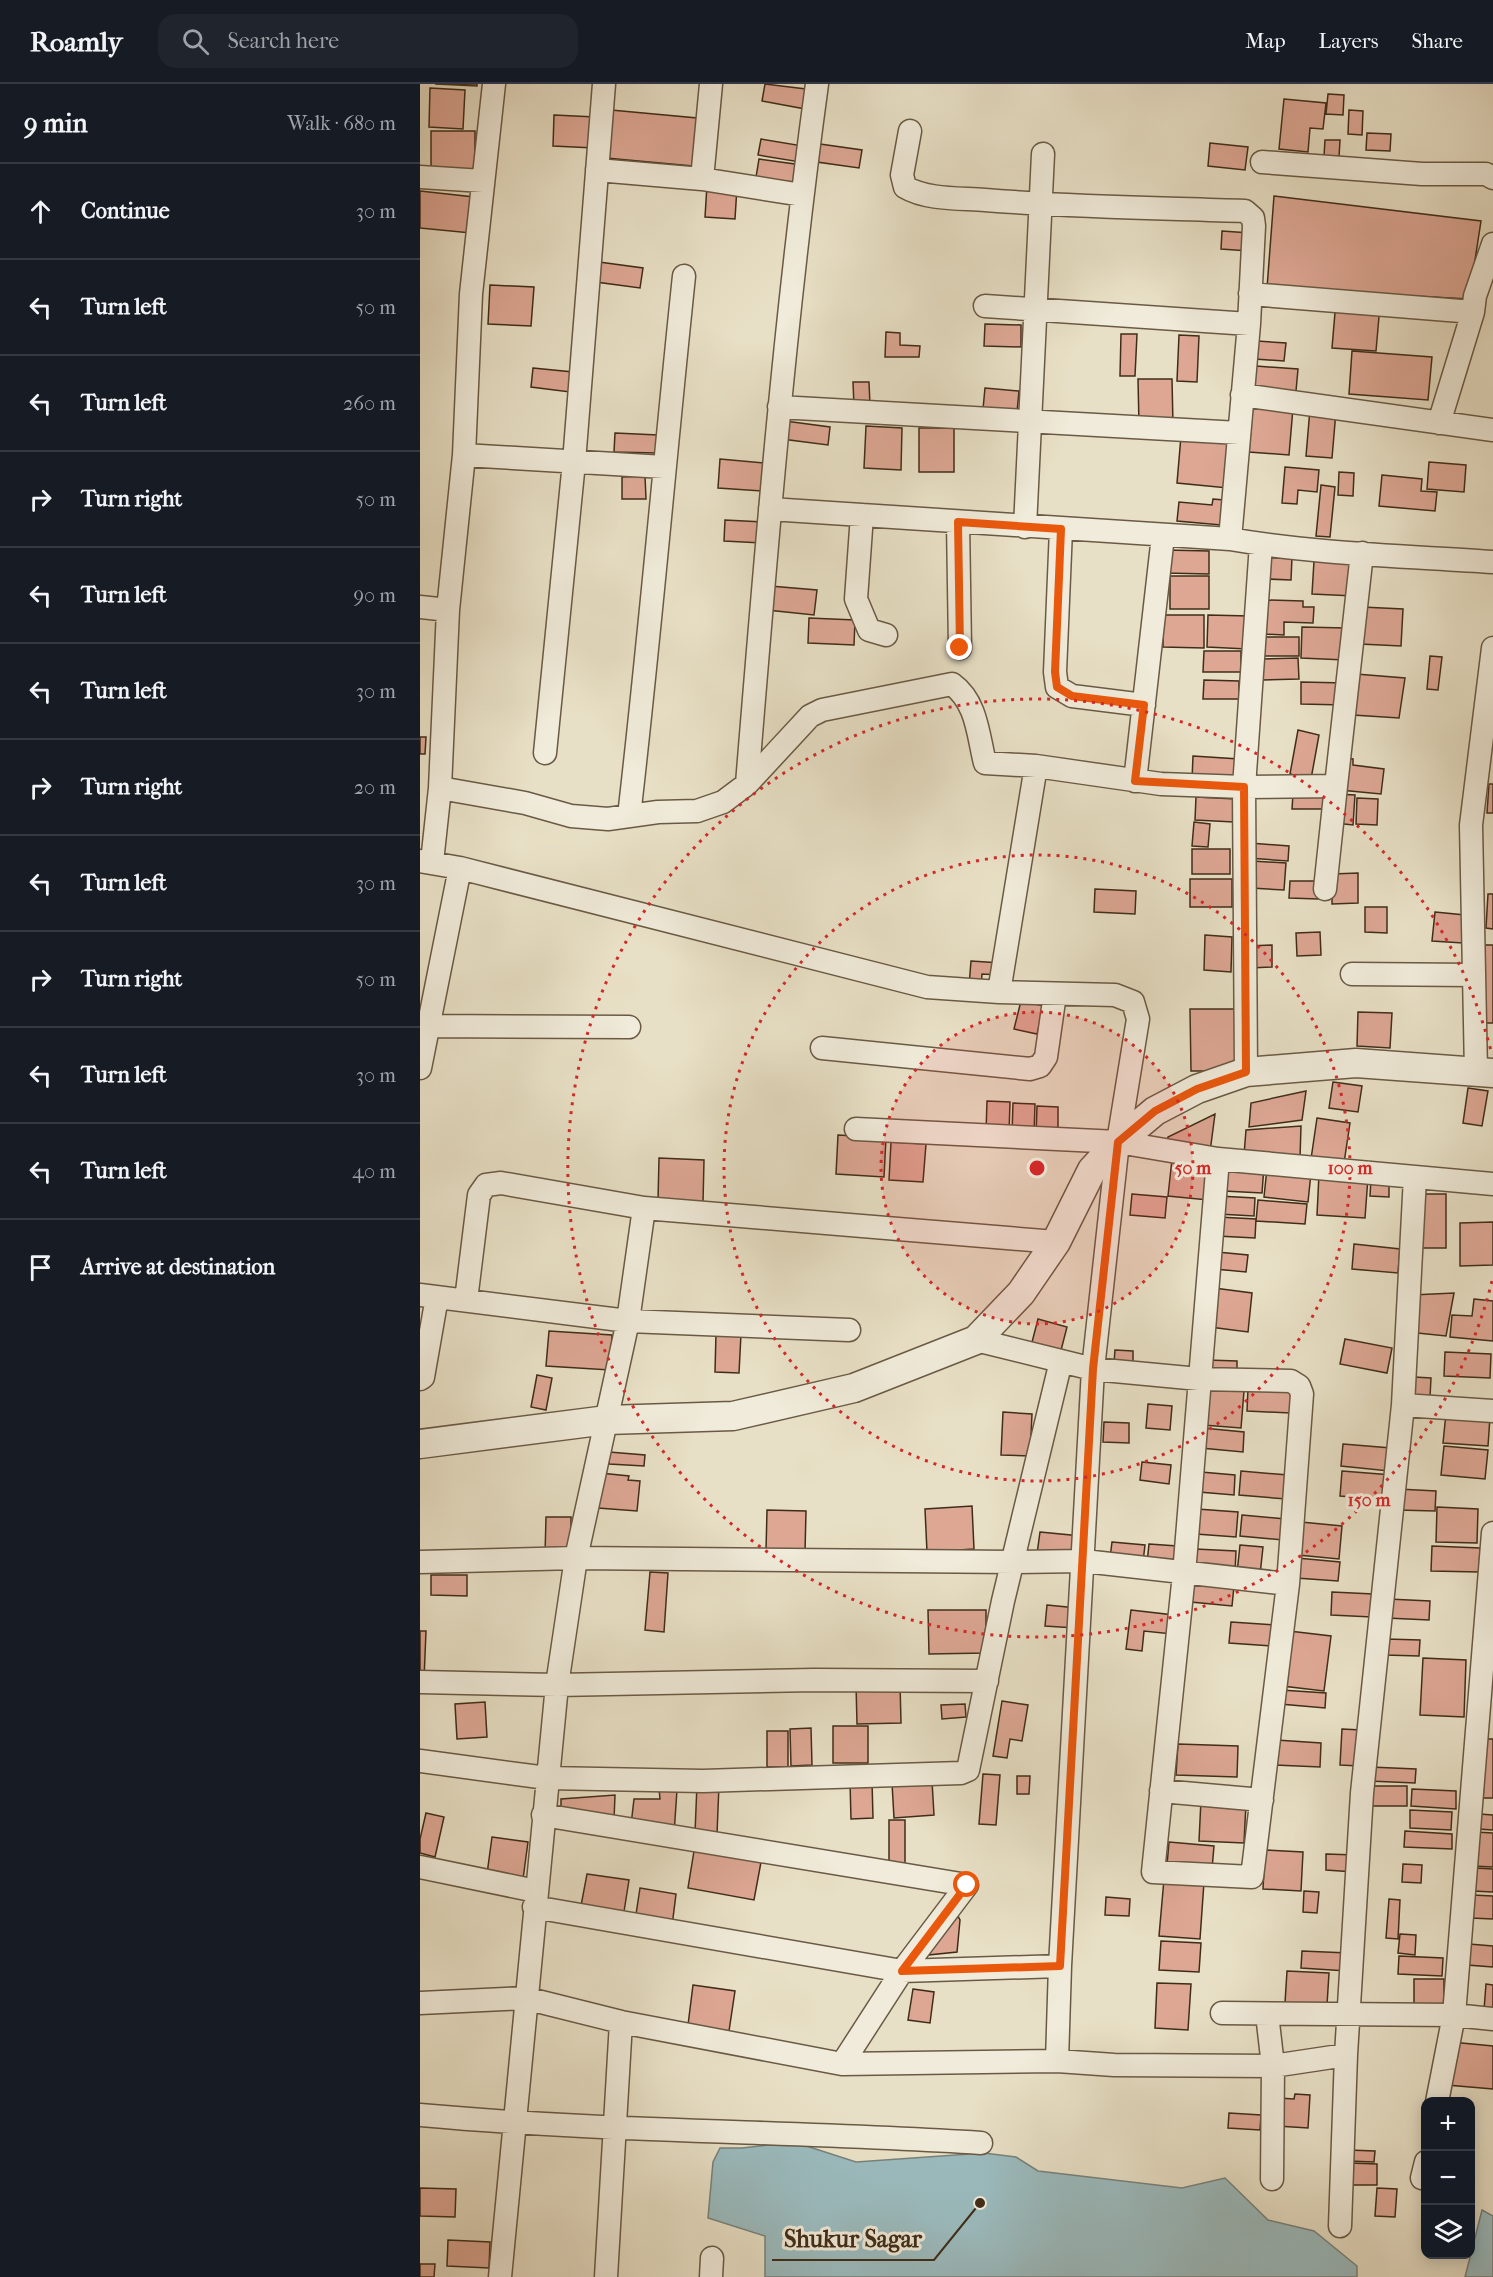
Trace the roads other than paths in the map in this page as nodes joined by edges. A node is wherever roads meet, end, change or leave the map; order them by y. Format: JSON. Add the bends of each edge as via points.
{"nodes":[{"id":1,"x":494,"y":84,"type":"edge"},
{"id":2,"x":604,"y":84,"type":"edge"},
{"id":3,"x":711,"y":84,"type":"edge"},
{"id":4,"x":818,"y":84,"type":"edge"},
{"id":5,"x":910,"y":131,"type":"dead end"},
{"id":6,"x":1043,"y":154,"type":"dead end"},
{"id":7,"x":1262,"y":162,"type":"dead end"},
{"id":8,"x":597,"y":170,"type":"junction"},
{"id":9,"x":420,"y":177,"type":"edge"},
{"id":10,"x":1493,"y":178,"type":"edge"},
{"id":11,"x":702,"y":179,"type":"junction"},
{"id":12,"x":483,"y":181,"type":"junction"},
{"id":13,"x":802,"y":195,"type":"junction"},
{"id":14,"x":1041,"y":205,"type":"junction"},
{"id":15,"x":1493,"y":244,"type":"edge"},
{"id":16,"x":684,"y":276,"type":"dead end"},
{"id":17,"x":1250,"y":294,"type":"junction"},
{"id":18,"x":985,"y":306,"type":"dead end"},
{"id":19,"x":1036,"y":310,"type":"junction"},
{"id":20,"x":1473,"y":312,"type":"junction"},
{"id":21,"x":1249,"y":324,"type":"junction"},
{"id":22,"x":1242,"y":395,"type":"junction"},
{"id":23,"x":778,"y":407,"type":"junction"},
{"id":24,"x":1030,"y":421,"type":"junction"},
{"id":25,"x":1439,"y":423,"type":"junction"},
{"id":26,"x":1493,"y":430,"type":"edge"},
{"id":27,"x":1239,"y":433,"type":"junction"},
{"id":28,"x":464,"y":456,"type":"junction"},
{"id":29,"x":574,"y":462,"type":"junction"},
{"id":30,"x":664,"y":467,"type":"junction"},
{"id":31,"x":770,"y":509,"type":"junction"},
{"id":32,"x":862,"y":515,"type":"junction"},
{"id":33,"x":958,"y":522,"type":"junction"},
{"id":34,"x":1025,"y":527,"type":"junction"},
{"id":35,"x":1061,"y":529,"type":"junction"},
{"id":36,"x":1163,"y":536,"type":"junction"},
{"id":37,"x":1230,"y":539,"type":"junction"},
{"id":38,"x":1261,"y":544,"type":"junction"},
{"id":39,"x":1362,"y":553,"type":"junction"},
{"id":40,"x":1493,"y":562,"type":"edge"},
{"id":41,"x":420,"y":607,"type":"edge"},
{"id":42,"x":448,"y":610,"type":"junction"},
{"id":43,"x":886,"y":635,"type":"dead end"},
{"id":44,"x":960,"y":648,"type":"dead end"},
{"id":45,"x":1493,"y":648,"type":"edge"},
{"id":46,"x":1144,"y":705,"type":"junction"},
{"id":47,"x":545,"y":753,"type":"dead end"},
{"id":48,"x":1036,"y":766,"type":"junction"},
{"id":49,"x":1135,"y":781,"type":"junction"},
{"id":50,"x":747,"y":784,"type":"junction"},
{"id":51,"x":1336,"y":786,"type":"junction"},
{"id":52,"x":1244,"y":787,"type":"junction"},
{"id":53,"x":440,"y":788,"type":"junction"},
{"id":54,"x":629,"y":816,"type":"junction"},
{"id":55,"x":426,"y":862,"type":"edge"},
{"id":56,"x":460,"y":868,"type":"junction"},
{"id":57,"x":1325,"y":889,"type":"dead end"},
{"id":58,"x":1352,"y":974,"type":"dead end"},
{"id":59,"x":1474,"y":975,"type":"junction"},
{"id":60,"x":999,"y":992,"type":"junction"},
{"id":61,"x":1055,"y":994,"type":"junction"},
{"id":62,"x":428,"y":1026,"type":"junction"},
{"id":63,"x":629,"y":1026,"type":"dead end"},
{"id":64,"x":822,"y":1048,"type":"dead end"},
{"id":65,"x":420,"y":1068,"type":"edge"},
{"id":66,"x":1246,"y":1072,"type":"junction"},
{"id":67,"x":1484,"y":1073,"type":"edge"},
{"id":68,"x":856,"y":1129,"type":"dead end"},
{"id":69,"x":1118,"y":1142,"type":"junction"},
{"id":70,"x":1218,"y":1159,"type":"junction"},
{"id":71,"x":1415,"y":1177,"type":"junction"},
{"id":72,"x":1493,"y":1184,"type":"edge"},
{"id":73,"x":644,"y":1208,"type":"junction"},
{"id":74,"x":1056,"y":1242,"type":"junction"},
{"id":75,"x":429,"y":1296,"type":"edge"},
{"id":76,"x":466,"y":1300,"type":"junction"},
{"id":77,"x":628,"y":1320,"type":"junction"},
{"id":78,"x":849,"y":1330,"type":"dead end"},
{"id":79,"x":976,"y":1340,"type":"junction"},
{"id":80,"x":1061,"y":1361,"type":"junction"},
{"id":81,"x":1093,"y":1369,"type":"junction"},
{"id":82,"x":420,"y":1379,"type":"edge"},
{"id":83,"x":1199,"y":1379,"type":"junction"},
{"id":84,"x":1403,"y":1405,"type":"junction"},
{"id":85,"x":1493,"y":1411,"type":"edge"},
{"id":86,"x":607,"y":1420,"type":"junction"},
{"id":87,"x":420,"y":1444,"type":"edge"},
{"id":88,"x":1493,"y":1533,"type":"edge"},
{"id":89,"x":576,"y":1558,"type":"junction"},
{"id":90,"x":1084,"y":1561,"type":"junction"},
{"id":91,"x":420,"y":1562,"type":"edge"},
{"id":92,"x":1013,"y":1562,"type":"junction"},
{"id":93,"x":1184,"y":1574,"type":"junction"},
{"id":94,"x":1288,"y":1584,"type":"junction"},
{"id":95,"x":987,"y":1681,"type":"junction"},
{"id":96,"x":420,"y":1682,"type":"edge"},
{"id":97,"x":557,"y":1685,"type":"junction"},
{"id":98,"x":420,"y":1761,"type":"edge"},
{"id":99,"x":547,"y":1778,"type":"junction"},
{"id":100,"x":1161,"y":1791,"type":"junction"},
{"id":101,"x":1262,"y":1800,"type":"junction"},
{"id":102,"x":543,"y":1815,"type":"junction"},
{"id":103,"x":420,"y":1867,"type":"edge"},
{"id":104,"x":535,"y":1899,"type":"junction"},
{"id":105,"x":1060,"y":1966,"type":"junction"},
{"id":106,"x":902,"y":1971,"type":"junction"},
{"id":107,"x":525,"y":1998,"type":"junction"},
{"id":108,"x":420,"y":2003,"type":"edge"},
{"id":109,"x":1222,"y":2013,"type":"dead end"},
{"id":110,"x":1350,"y":2013,"type":"junction"},
{"id":111,"x":1267,"y":2014,"type":"junction"},
{"id":112,"x":1454,"y":2015,"type":"junction"},
{"id":113,"x":1493,"y":2019,"type":"edge"},
{"id":114,"x":621,"y":2022,"type":"junction"},
{"id":115,"x":1346,"y":2055,"type":"junction"},
{"id":116,"x":1057,"y":2061,"type":"junction"},
{"id":117,"x":842,"y":2064,"type":"junction"},
{"id":118,"x":1273,"y":2066,"type":"junction"},
{"id":119,"x":1438,"y":2097,"type":"edge"},
{"id":120,"x":420,"y":2115,"type":"edge"},
{"id":121,"x":514,"y":2124,"type":"junction"},
{"id":122,"x":613,"y":2127,"type":"junction"},
{"id":123,"x":981,"y":2143,"type":"dead end"},
{"id":124,"x":1272,"y":2179,"type":"dead end"},
{"id":125,"x":1340,"y":2226,"type":"dead end"},
{"id":126,"x":500,"y":2277,"type":"edge"},
{"id":127,"x":606,"y":2277,"type":"edge"}],
"edges":[{"from":1,"to":12,"type":"street"},
{"from":2,"to":8,"type":"street"},
{"from":3,"to":11,"type":"street"},
{"from":4,"to":13,"type":"street"},
{"from":5,"to":14,"type":"street","via":[[902,175],[905,187],[935,196]]},
{"from":6,"to":14,"type":"street"},
{"from":7,"to":10,"type":"street","via":[[1422,174],[1486,174]]},
{"from":8,"to":11,"type":"street"},
{"from":8,"to":29,"type":"street"},
{"from":9,"to":12,"type":"street"},
{"from":11,"to":13,"type":"street"},
{"from":12,"to":28,"type":"street","via":[[471,294]]},
{"from":13,"to":23,"type":"street"},
{"from":14,"to":17,"type":"street","via":[[1245,211],[1253,218],[1254,226]]},
{"from":14,"to":19,"type":"street"},
{"from":15,"to":20,"type":"street"},
{"from":16,"to":30,"type":"street"},
{"from":17,"to":20,"type":"street"},
{"from":17,"to":21,"type":"street"},
{"from":18,"to":19,"type":"street"},
{"from":19,"to":21,"type":"street"},
{"from":19,"to":24,"type":"street"},
{"from":20,"to":25,"type":"street"},
{"from":21,"to":22,"type":"street"},
{"from":22,"to":25,"type":"street"},
{"from":22,"to":27,"type":"street"},
{"from":23,"to":24,"type":"street"},
{"from":23,"to":31,"type":"street"},
{"from":24,"to":27,"type":"street"},
{"from":24,"to":34,"type":"street"},
{"from":25,"to":26,"type":"street"},
{"from":27,"to":37,"type":"street"},
{"from":28,"to":29,"type":"street"},
{"from":28,"to":42,"type":"street"},
{"from":29,"to":30,"type":"street"},
{"from":29,"to":47,"type":"street"},
{"from":30,"to":54,"type":"street"},
{"from":31,"to":32,"type":"street"},
{"from":31,"to":50,"type":"street"},
{"from":32,"to":33,"type":"street"},
{"from":32,"to":43,"type":"street","via":[[856,599],[869,630]]},
{"from":33,"to":34,"type":"street"},
{"from":33,"to":44,"type":"street"},
{"from":34,"to":35,"type":"street"},
{"from":35,"to":36,"type":"street"},
{"from":35,"to":46,"type":"street","via":[[1057,687],[1072,696]]},
{"from":36,"to":37,"type":"street"},
{"from":36,"to":46,"type":"street"},
{"from":37,"to":38,"type":"street"},
{"from":38,"to":39,"type":"street"},
{"from":38,"to":52,"type":"street"},
{"from":39,"to":40,"type":"street"},
{"from":39,"to":51,"type":"street"},
{"from":41,"to":42,"type":"street"},
{"from":42,"to":53,"type":"street"},
{"from":45,"to":59,"type":"street","via":[[1471,825]]},
{"from":46,"to":49,"type":"street"},
{"from":48,"to":49,"type":"street"},
{"from":48,"to":50,"type":"street","via":[[985,763],[972,708],[963,692],[952,684],[822,710],[810,716]]},
{"from":48,"to":60,"type":"street"},
{"from":49,"to":52,"type":"street"},
{"from":50,"to":54,"type":"street","via":[[723,802],[697,811]]},
{"from":51,"to":52,"type":"street"},
{"from":51,"to":57,"type":"street"},
{"from":52,"to":66,"type":"street"},
{"from":53,"to":54,"type":"street","via":[[506,799],[571,816]]},
{"from":53,"to":55,"type":"street"},
{"from":55,"to":56,"type":"street"},
{"from":56,"to":60,"type":"street","via":[[927,987]]},
{"from":56,"to":62,"type":"street"},
{"from":58,"to":59,"type":"street"},
{"from":59,"to":67,"type":"street"},
{"from":60,"to":61,"type":"street"},
{"from":61,"to":64,"type":"street","via":[[1046,1057],[1040,1066],[1030,1069]]},
{"from":61,"to":69,"type":"street","via":[[1115,995],[1133,1002],[1138,1019]]},
{"from":62,"to":63,"type":"street"},
{"from":62,"to":65,"type":"street"},
{"from":66,"to":67,"type":"street","via":[[1356,1063]]},
{"from":66,"to":69,"type":"street","via":[[1197,1089],[1155,1111]]},
{"from":68,"to":69,"type":"street"},
{"from":69,"to":70,"type":"street"},
{"from":69,"to":74,"type":"street","via":[[1092,1170]]},
{"from":69,"to":81,"type":"street"},
{"from":70,"to":71,"type":"street"},
{"from":70,"to":83,"type":"street"},
{"from":71,"to":72,"type":"street"},
{"from":71,"to":84,"type":"street"},
{"from":73,"to":74,"type":"street"},
{"from":73,"to":76,"type":"street","via":[[501,1182],[486,1185],[478,1195]]},
{"from":73,"to":77,"type":"street"},
{"from":74,"to":79,"type":"street","via":[[1022,1293]]},
{"from":75,"to":76,"type":"street"},
{"from":75,"to":82,"type":"street"},
{"from":76,"to":77,"type":"street"},
{"from":77,"to":78,"type":"street"},
{"from":77,"to":86,"type":"street"},
{"from":79,"to":80,"type":"street"},
{"from":79,"to":86,"type":"street","via":[[854,1388],[733,1416]]},
{"from":80,"to":81,"type":"street"},
{"from":80,"to":92,"type":"street"},
{"from":81,"to":83,"type":"street"},
{"from":81,"to":90,"type":"street"},
{"from":83,"to":93,"type":"street"},
{"from":83,"to":94,"type":"street","via":[[1291,1381],[1299,1386],[1302,1394]]},
{"from":84,"to":85,"type":"street"},
{"from":84,"to":110,"type":"street","via":[[1362,1793]]},
{"from":86,"to":87,"type":"street"},
{"from":86,"to":89,"type":"street"},
{"from":88,"to":112,"type":"street"},
{"from":89,"to":91,"type":"street"},
{"from":89,"to":92,"type":"street"},
{"from":89,"to":97,"type":"street"},
{"from":90,"to":92,"type":"street"},
{"from":90,"to":93,"type":"street"},
{"from":90,"to":105,"type":"street"},
{"from":92,"to":95,"type":"street"},
{"from":93,"to":94,"type":"street"},
{"from":93,"to":100,"type":"street"},
{"from":94,"to":101,"type":"street"},
{"from":95,"to":97,"type":"street"},
{"from":95,"to":99,"type":"street","via":[[968,1770],[961,1773],[703,1781]]},
{"from":96,"to":97,"type":"street"},
{"from":97,"to":99,"type":"street"},
{"from":98,"to":99,"type":"street"},
{"from":99,"to":102,"type":"street"},
{"from":100,"to":101,"type":"street"},
{"from":100,"to":101,"type":"street","via":[[1153,1872],[1252,1877]]},
{"from":102,"to":104,"type":"street"},
{"from":102,"to":106,"type":"street","via":[[967,1885]]},
{"from":103,"to":104,"type":"street"},
{"from":104,"to":106,"type":"street"},
{"from":104,"to":107,"type":"street"},
{"from":105,"to":106,"type":"street"},
{"from":105,"to":116,"type":"street"},
{"from":106,"to":117,"type":"street"},
{"from":107,"to":108,"type":"street"},
{"from":107,"to":114,"type":"street"},
{"from":107,"to":121,"type":"street"},
{"from":109,"to":111,"type":"street"},
{"from":110,"to":111,"type":"street"},
{"from":110,"to":112,"type":"street"},
{"from":110,"to":115,"type":"street"},
{"from":111,"to":118,"type":"street"},
{"from":112,"to":113,"type":"street"},
{"from":112,"to":119,"type":"street"},
{"from":114,"to":117,"type":"street"},
{"from":114,"to":122,"type":"street"},
{"from":115,"to":118,"type":"street"},
{"from":115,"to":125,"type":"street"},
{"from":116,"to":117,"type":"street"},
{"from":116,"to":118,"type":"street"},
{"from":118,"to":124,"type":"street"},
{"from":120,"to":121,"type":"street"},
{"from":121,"to":122,"type":"street"},
{"from":121,"to":126,"type":"street"},
{"from":122,"to":123,"type":"street"},
{"from":122,"to":127,"type":"street"}]}
